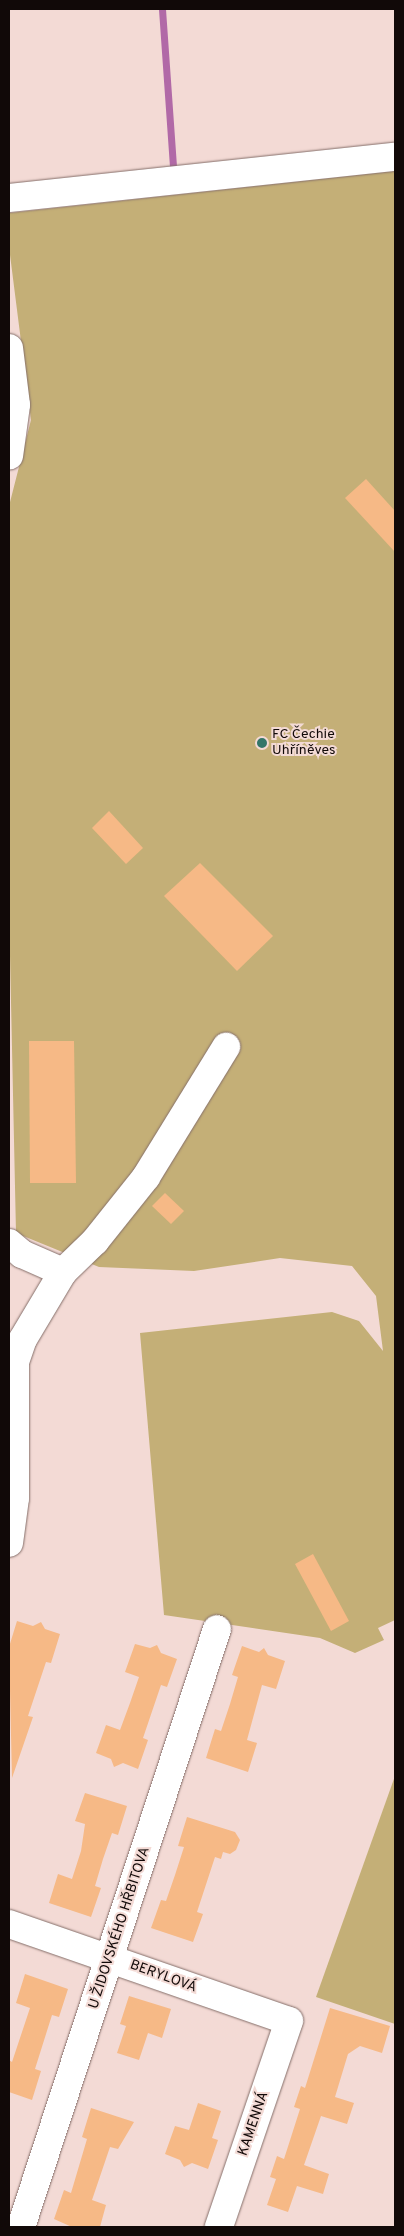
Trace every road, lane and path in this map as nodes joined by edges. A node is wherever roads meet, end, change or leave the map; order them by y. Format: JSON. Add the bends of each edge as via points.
{"nodes":[{"id":1,"x":395,"y":157,"type":"edge"},
{"id":2,"x":9,"y":198,"type":"edge"},
{"id":3,"x":9,"y":348,"type":"edge"},
{"id":4,"x":9,"y":456,"type":"edge"},
{"id":5,"x":226,"y":1047,"type":"dead end"},
{"id":6,"x":9,"y":1243,"type":"edge"},
{"id":7,"x":63,"y":1272,"type":"junction"},
{"id":8,"x":9,"y":1327,"type":"edge"},
{"id":9,"x":15,"y":1362,"type":"junction"},
{"id":10,"x":9,"y":1543,"type":"edge"},
{"id":11,"x":217,"y":1629,"type":"dead end"},
{"id":12,"x":9,"y":1924,"type":"edge"},
{"id":13,"x":111,"y":1958,"type":"junction"},
{"id":14,"x":289,"y":2022,"type":"joint"},
{"id":15,"x":21,"y":2227,"type":"edge"},
{"id":16,"x":219,"y":2227,"type":"edge"}],
"edges":[{"from":1,"to":2,"type":"street"},
{"from":3,"to":4,"type":"street","via":[[16,405]]},
{"from":5,"to":7,"type":"street","via":[[146,1177],[95,1240]]},
{"from":6,"to":7,"type":"street","via":[[22,1254]]},
{"from":7,"to":9,"type":"street","via":[[23,1339]]},
{"from":8,"to":9,"type":"street"},
{"from":9,"to":10,"type":"street","via":[[15,1498]]},
{"from":11,"to":13,"type":"street","name":"U ŽIDOVSKÉHO HŘBITOVA"},
{"from":12,"to":13,"type":"street","name":"BERYLOVÁ"},
{"from":13,"to":14,"type":"street","name":"BERYLOVÁ"},
{"from":13,"to":15,"type":"street","name":"U ŽIDOVSKÉHO HŘBITOVA"},
{"from":14,"to":16,"type":"street","name":"KAMENNÁ"}]}
